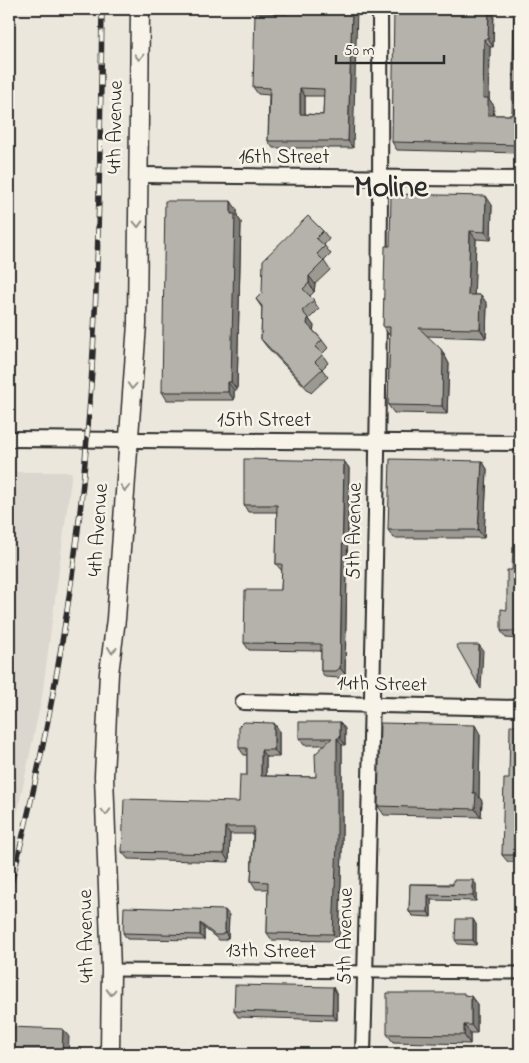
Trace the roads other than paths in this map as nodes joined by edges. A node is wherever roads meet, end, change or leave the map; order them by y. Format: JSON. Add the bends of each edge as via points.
{"nodes":[{"id":1,"x":140,"y":9,"type":"edge"},
{"id":2,"x":380,"y":9,"type":"edge"},
{"id":3,"x":138,"y":176,"type":"junction"},
{"id":4,"x":380,"y":178,"type":"junction"},
{"id":5,"x":520,"y":179,"type":"edge"},
{"id":6,"x":9,"y":439,"type":"edge"},
{"id":7,"x":128,"y":439,"type":"junction"},
{"id":8,"x":376,"y":441,"type":"junction"},
{"id":9,"x":520,"y":443,"type":"edge"},
{"id":10,"x":243,"y":702,"type":"dead end"},
{"id":11,"x":372,"y":705,"type":"junction"},
{"id":12,"x":520,"y":708,"type":"edge"},
{"id":13,"x":111,"y":970,"type":"junction"},
{"id":14,"x":365,"y":972,"type":"junction"},
{"id":15,"x":520,"y":973,"type":"edge"},
{"id":16,"x":110,"y":1054,"type":"edge"},
{"id":17,"x":363,"y":1054,"type":"edge"}],
"edges":[{"from":1,"to":3,"type":"main road","name":"4th Avenue","one_way":true},
{"from":2,"to":4,"type":"street","name":"5th Avenue"},
{"from":3,"to":4,"type":"street","name":"16th Street"},
{"from":3,"to":7,"type":"main road","name":"4th Avenue","one_way":true,"via":[[137,324]]},
{"from":4,"to":5,"type":"street","name":"16th Street"},
{"from":4,"to":8,"type":"street","name":"5th Avenue"},
{"from":6,"to":7,"type":"street","name":"15th Street"},
{"from":7,"to":8,"type":"street","name":"15th Street"},
{"from":7,"to":13,"type":"main road","name":"4th Avenue","one_way":true,"via":[[104,776]]},
{"from":8,"to":9,"type":"street","name":"15th Street"},
{"from":8,"to":11,"type":"street","name":"5th Avenue"},
{"from":10,"to":11,"type":"street","name":"14th Street"},
{"from":11,"to":12,"type":"street","name":"14th Street"},
{"from":11,"to":14,"type":"street","name":"5th Avenue"},
{"from":13,"to":14,"type":"street","name":"13th Street"},
{"from":13,"to":16,"type":"main road","name":"4th Avenue","one_way":true},
{"from":14,"to":15,"type":"street","name":"13th Street"},
{"from":14,"to":17,"type":"street","name":"5th Avenue"}]}
